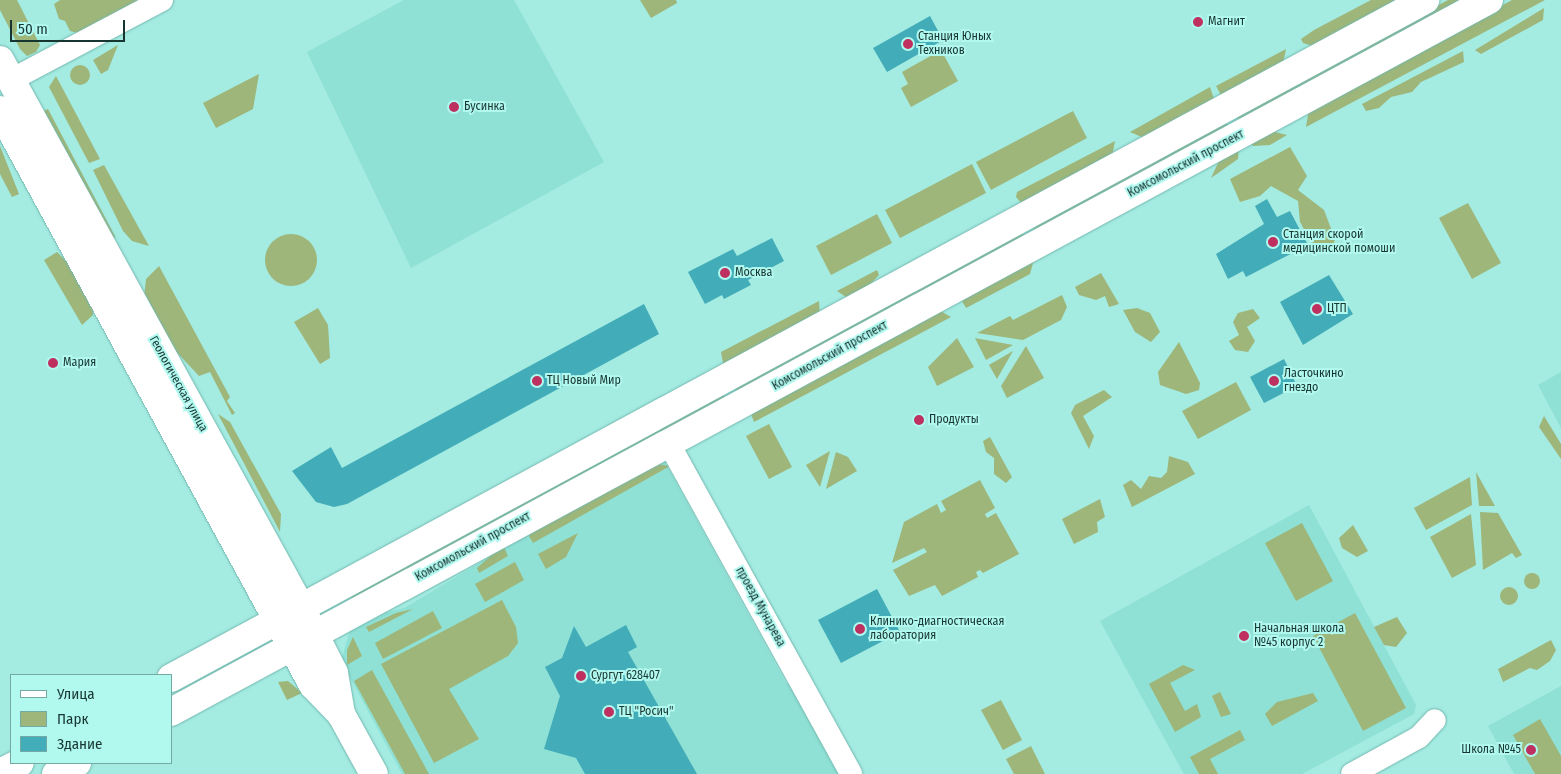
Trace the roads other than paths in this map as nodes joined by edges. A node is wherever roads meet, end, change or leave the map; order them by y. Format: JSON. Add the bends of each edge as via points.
{"nodes":[{"id":1,"x":162,"y":0,"type":"edge"},
{"id":2,"x":1425,"y":0,"type":"edge"},
{"id":3,"x":1489,"y":0,"type":"edge"},
{"id":4,"x":6,"y":70,"type":"edge"},
{"id":5,"x":0,"y":110,"type":"edge"},
{"id":6,"x":668,"y":442,"type":"junction"},
{"id":7,"x":300,"y":606,"type":"junction"},
{"id":8,"x":276,"y":619,"type":"junction"},
{"id":9,"x":315,"y":635,"type":"junction"},
{"id":10,"x":292,"y":647,"type":"junction"},
{"id":11,"x":172,"y":677,"type":"edge"},
{"id":12,"x":172,"y":711,"type":"edge"},
{"id":13,"x":341,"y":714,"type":"junction"},
{"id":14,"x":1435,"y":720,"type":"dead end"},
{"id":15,"x":18,"y":764,"type":"edge"},
{"id":16,"x":75,"y":764,"type":"edge"},
{"id":17,"x":0,"y":773,"type":"edge"},
{"id":18,"x":56,"y":774,"type":"edge"},
{"id":19,"x":374,"y":774,"type":"edge"},
{"id":20,"x":851,"y":774,"type":"edge"},
{"id":21,"x":1352,"y":774,"type":"edge"}],
"edges":[{"from":1,"to":4,"type":"street"},
{"from":2,"to":7,"type":"main road"},
{"from":3,"to":6,"type":"main road","name":"Комсомольский проспект"},
{"from":4,"to":7,"type":"main road","name":"Геологическая улица"},
{"from":5,"to":8,"type":"main road","name":"Геологическая улица"},
{"from":6,"to":9,"type":"main road","name":"Комсомольский проспект"},
{"from":6,"to":20,"type":"street","name":"проезд Мунарева"},
{"from":7,"to":8,"type":"main road"},
{"from":7,"to":9,"type":"main road","name":"Геологическая улица"},
{"from":8,"to":10,"type":"main road","name":"Геологическая улица"},
{"from":8,"to":11,"type":"main road"},
{"from":9,"to":10,"type":"main road","name":"Комсомольский проспект"},
{"from":9,"to":13,"type":"main road","name":"Геологическая улица","via":[[337,680]]},
{"from":10,"to":12,"type":"main road","name":"Комсомольский проспект"},
{"from":10,"to":13,"type":"main road","name":"Геологическая улица","via":[[312,685]]},
{"from":13,"to":19,"type":"main road","name":"Геологическая улица"},
{"from":14,"to":21,"type":"street","via":[[1420,737]]},
{"from":15,"to":17,"type":"main road"},
{"from":16,"to":18,"type":"main road"}]}
